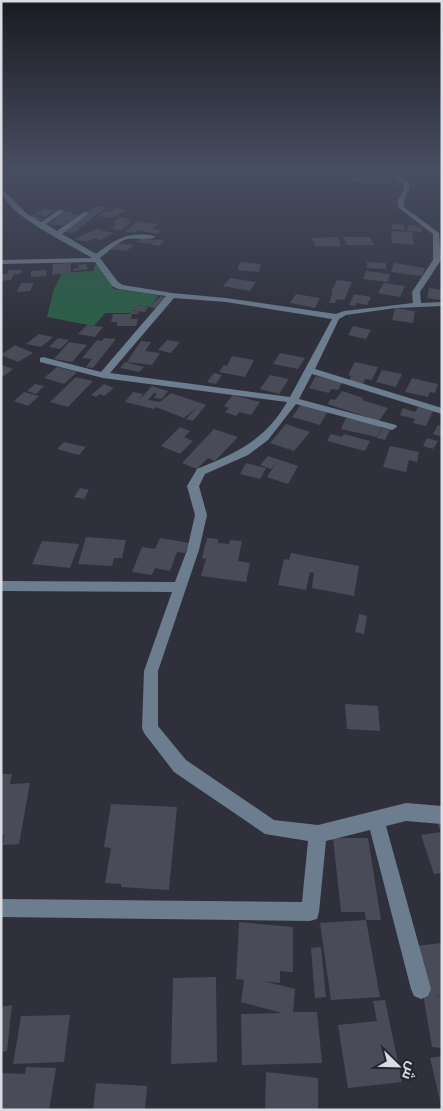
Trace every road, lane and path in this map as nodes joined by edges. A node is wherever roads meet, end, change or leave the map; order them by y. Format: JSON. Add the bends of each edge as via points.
{"nodes":[{"id":1,"x":72,"y":223,"type":"edge"},
{"id":2,"x":423,"y":223,"type":"edge"},
{"id":3,"x":42,"y":224,"type":"edge"},
{"id":4,"x":57,"y":234,"type":"junction"},
{"id":5,"x":152,"y":237,"type":"dead end"},
{"id":6,"x":97,"y":259,"type":"junction"},
{"id":7,"x":1,"y":262,"type":"edge"},
{"id":8,"x":172,"y":295,"type":"junction"},
{"id":9,"x":442,"y":304,"type":"edge"},
{"id":10,"x":417,"y":305,"type":"junction"},
{"id":11,"x":338,"y":317,"type":"junction"},
{"id":12,"x":43,"y":360,"type":"dead end"},
{"id":13,"x":310,"y":370,"type":"junction"},
{"id":14,"x":103,"y":374,"type":"junction"},
{"id":15,"x":293,"y":400,"type":"junction"},
{"id":16,"x":442,"y":411,"type":"edge"},
{"id":17,"x":392,"y":427,"type":"dead end"},
{"id":18,"x":1,"y":586,"type":"edge"},
{"id":19,"x":180,"y":587,"type":"junction"},
{"id":20,"x":442,"y":815,"type":"edge"},
{"id":21,"x":376,"y":820,"type":"junction"},
{"id":22,"x":318,"y":834,"type":"junction"},
{"id":23,"x":1,"y":908,"type":"edge"},
{"id":24,"x":421,"y":989,"type":"dead end"}],
"edges":[{"from":1,"to":4,"type":"street"},
{"from":2,"to":10,"type":"street","via":[[436,233],[436,260],[416,292]]},
{"from":3,"to":4,"type":"street"},
{"from":4,"to":6,"type":"street"},
{"from":5,"to":6,"type":"street","via":[[119,239]]},
{"from":6,"to":7,"type":"street"},
{"from":6,"to":8,"type":"street","via":[[115,284],[121,287]]},
{"from":8,"to":11,"type":"street"},
{"from":8,"to":14,"type":"street"},
{"from":9,"to":10,"type":"street"},
{"from":10,"to":11,"type":"street","via":[[344,313]]},
{"from":11,"to":13,"type":"street"},
{"from":12,"to":14,"type":"street"},
{"from":13,"to":15,"type":"street"},
{"from":13,"to":16,"type":"street"},
{"from":14,"to":15,"type":"street"},
{"from":15,"to":17,"type":"street"},
{"from":15,"to":19,"type":"street","via":[[264,438],[244,453],[201,472],[193,486],[200,515],[193,550]]},
{"from":18,"to":19,"type":"street"},
{"from":19,"to":22,"type":"street","via":[[151,672],[150,728],[180,766],[271,828]]},
{"from":20,"to":21,"type":"street","via":[[406,812]]},
{"from":21,"to":22,"type":"street"},
{"from":21,"to":24,"type":"street"},
{"from":22,"to":23,"type":"street","via":[[310,912]]}]}
